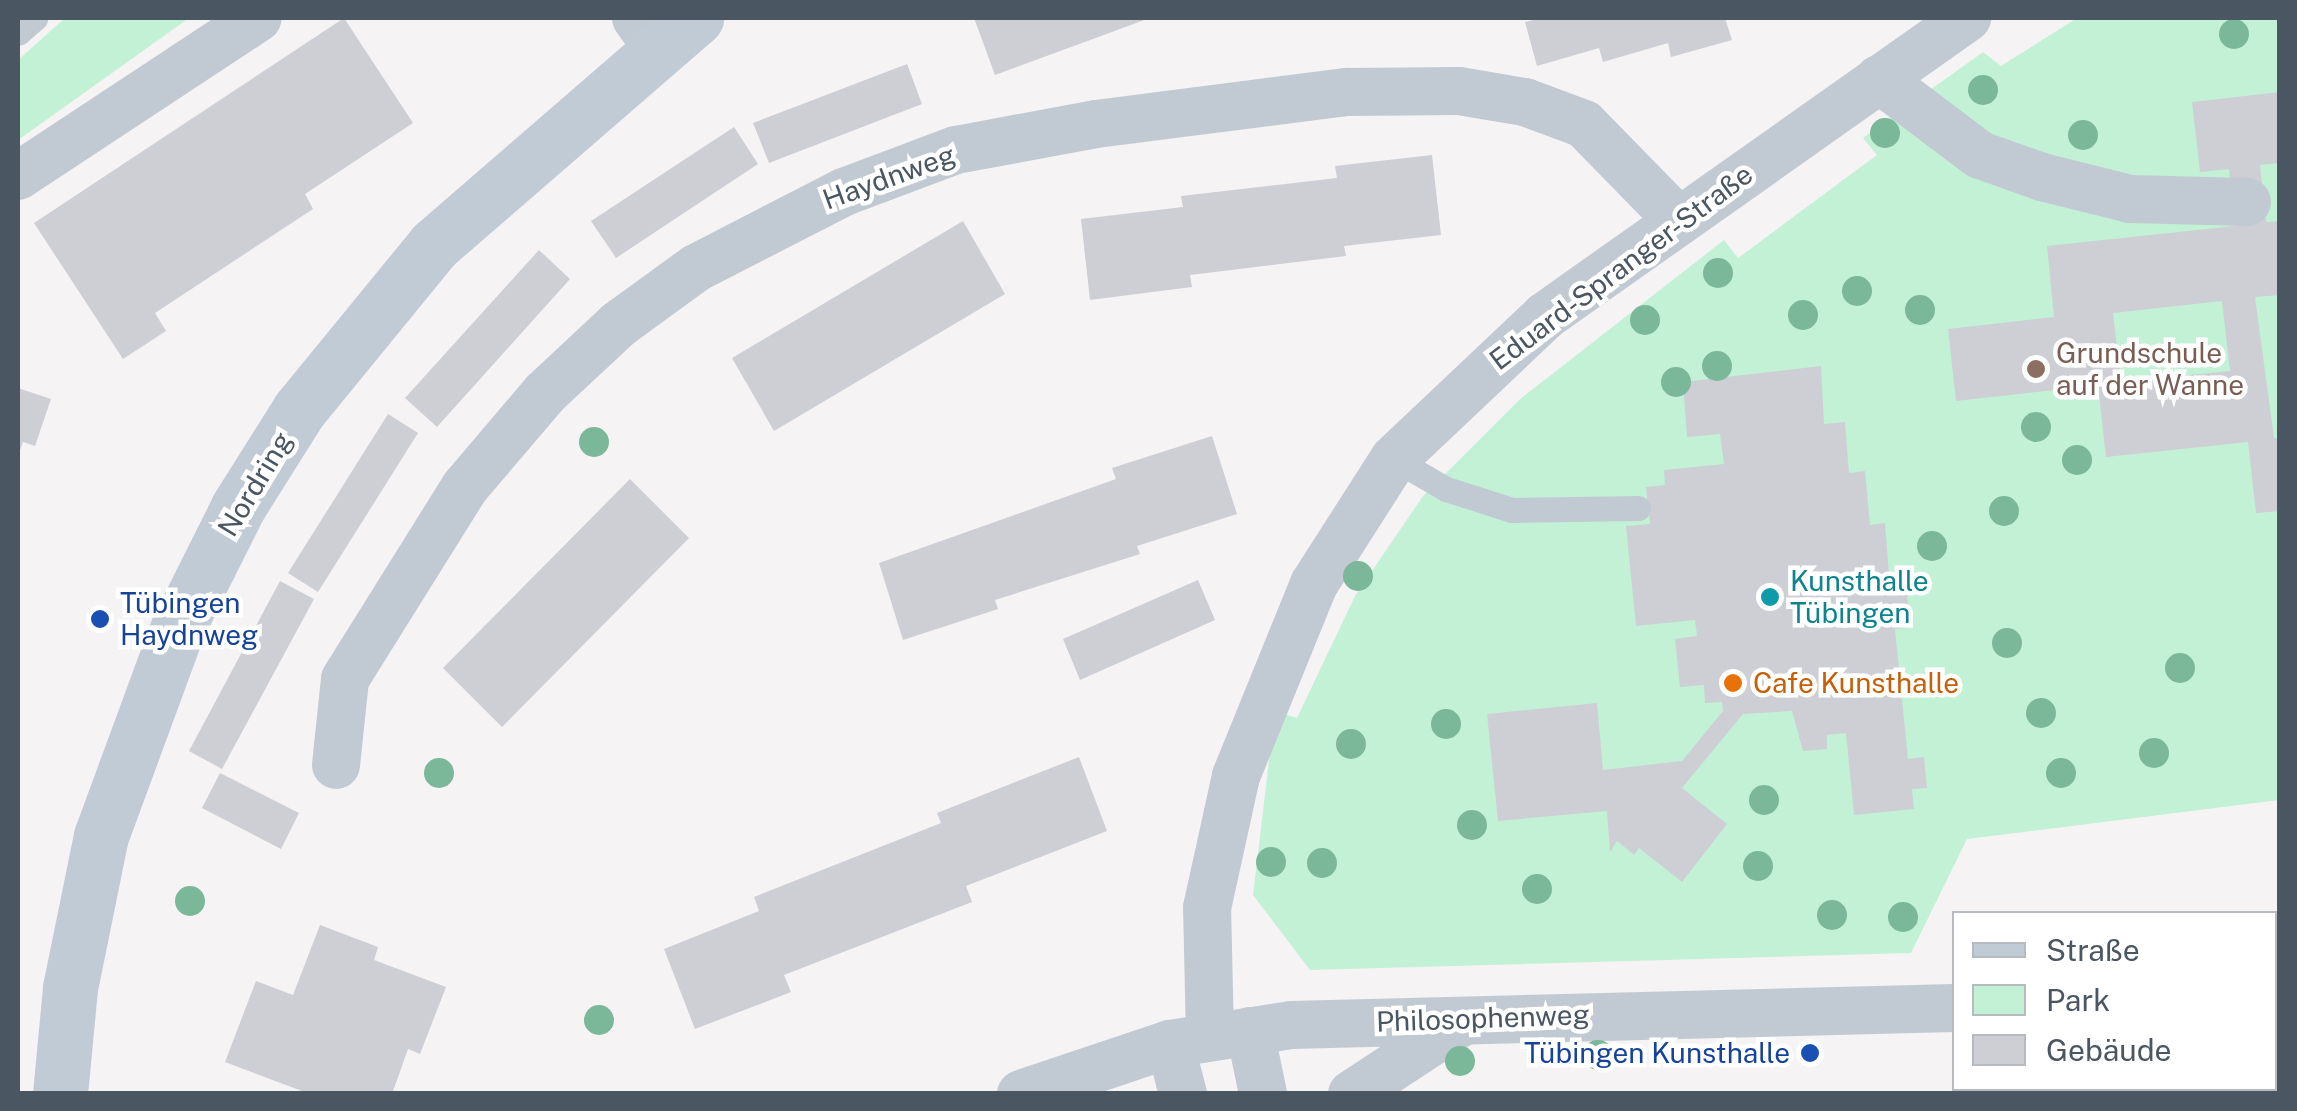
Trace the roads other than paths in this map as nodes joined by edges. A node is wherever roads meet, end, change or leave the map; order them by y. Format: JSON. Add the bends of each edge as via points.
{"nodes":[{"id":1,"x":35,"y":18,"type":"edge"},
{"id":2,"x":258,"y":18,"type":"edge"},
{"id":3,"x":1966,"y":18,"type":"edge"},
{"id":4,"x":663,"y":28,"type":"edge"},
{"id":5,"x":18,"y":34,"type":"edge"},
{"id":6,"x":1879,"y":79,"type":"junction"},
{"id":7,"x":18,"y":176,"type":"edge"},
{"id":8,"x":2247,"y":202,"type":"dead end"},
{"id":9,"x":1679,"y":221,"type":"junction"},
{"id":10,"x":1394,"y":459,"type":"junction"},
{"id":11,"x":1638,"y":508,"type":"dead end"},
{"id":12,"x":336,"y":765,"type":"dead end"},
{"id":13,"x":1952,"y":1008,"type":"edge"},
{"id":14,"x":1466,"y":1020,"type":"junction"},
{"id":15,"x":1210,"y":1037,"type":"junction"},
{"id":16,"x":60,"y":1094,"type":"edge"},
{"id":17,"x":1021,"y":1094,"type":"edge"},
{"id":18,"x":1183,"y":1094,"type":"edge"},
{"id":19,"x":1263,"y":1094,"type":"edge"},
{"id":20,"x":1352,"y":1094,"type":"edge"}],
"edges":[{"from":1,"to":5,"type":"lane"},
{"from":2,"to":7,"type":"street"},
{"from":3,"to":6,"type":"street","name":"Eduard-Spranger-Straße"},
{"from":4,"to":16,"type":"street","name":"Nordring","via":[[434,245],[299,410],[238,507],[178,627],[101,836],[70,988]]},
{"from":6,"to":8,"type":"street","via":[[1980,155],[2042,178],[2130,199]]},
{"from":6,"to":9,"type":"street","name":"Eduard-Spranger-Straße"},
{"from":9,"to":10,"type":"street","name":"Eduard-Spranger-Straße","via":[[1545,316]]},
{"from":9,"to":12,"type":"street","name":"Haydnweg","via":[[1584,124],[1525,102],[1459,91],[1366,91],[1096,124],[956,150],[844,192],[696,268],[618,324],[545,393],[465,488],[346,679]]},
{"from":10,"to":11,"type":"lane","via":[[1446,489],[1512,510]]},
{"from":10,"to":15,"type":"street","name":"Eduard-Spranger-Straße","via":[[1314,584],[1236,776],[1207,908]]},
{"from":13,"to":14,"type":"street","name":"Philosophenweg"},
{"from":14,"to":15,"type":"street","name":"Philosophenweg"},
{"from":14,"to":20,"type":"street"},
{"from":15,"to":17,"type":"street","name":"Philosophenweg"},
{"from":15,"to":18,"type":"street"},
{"from":15,"to":19,"type":"street"}]}
